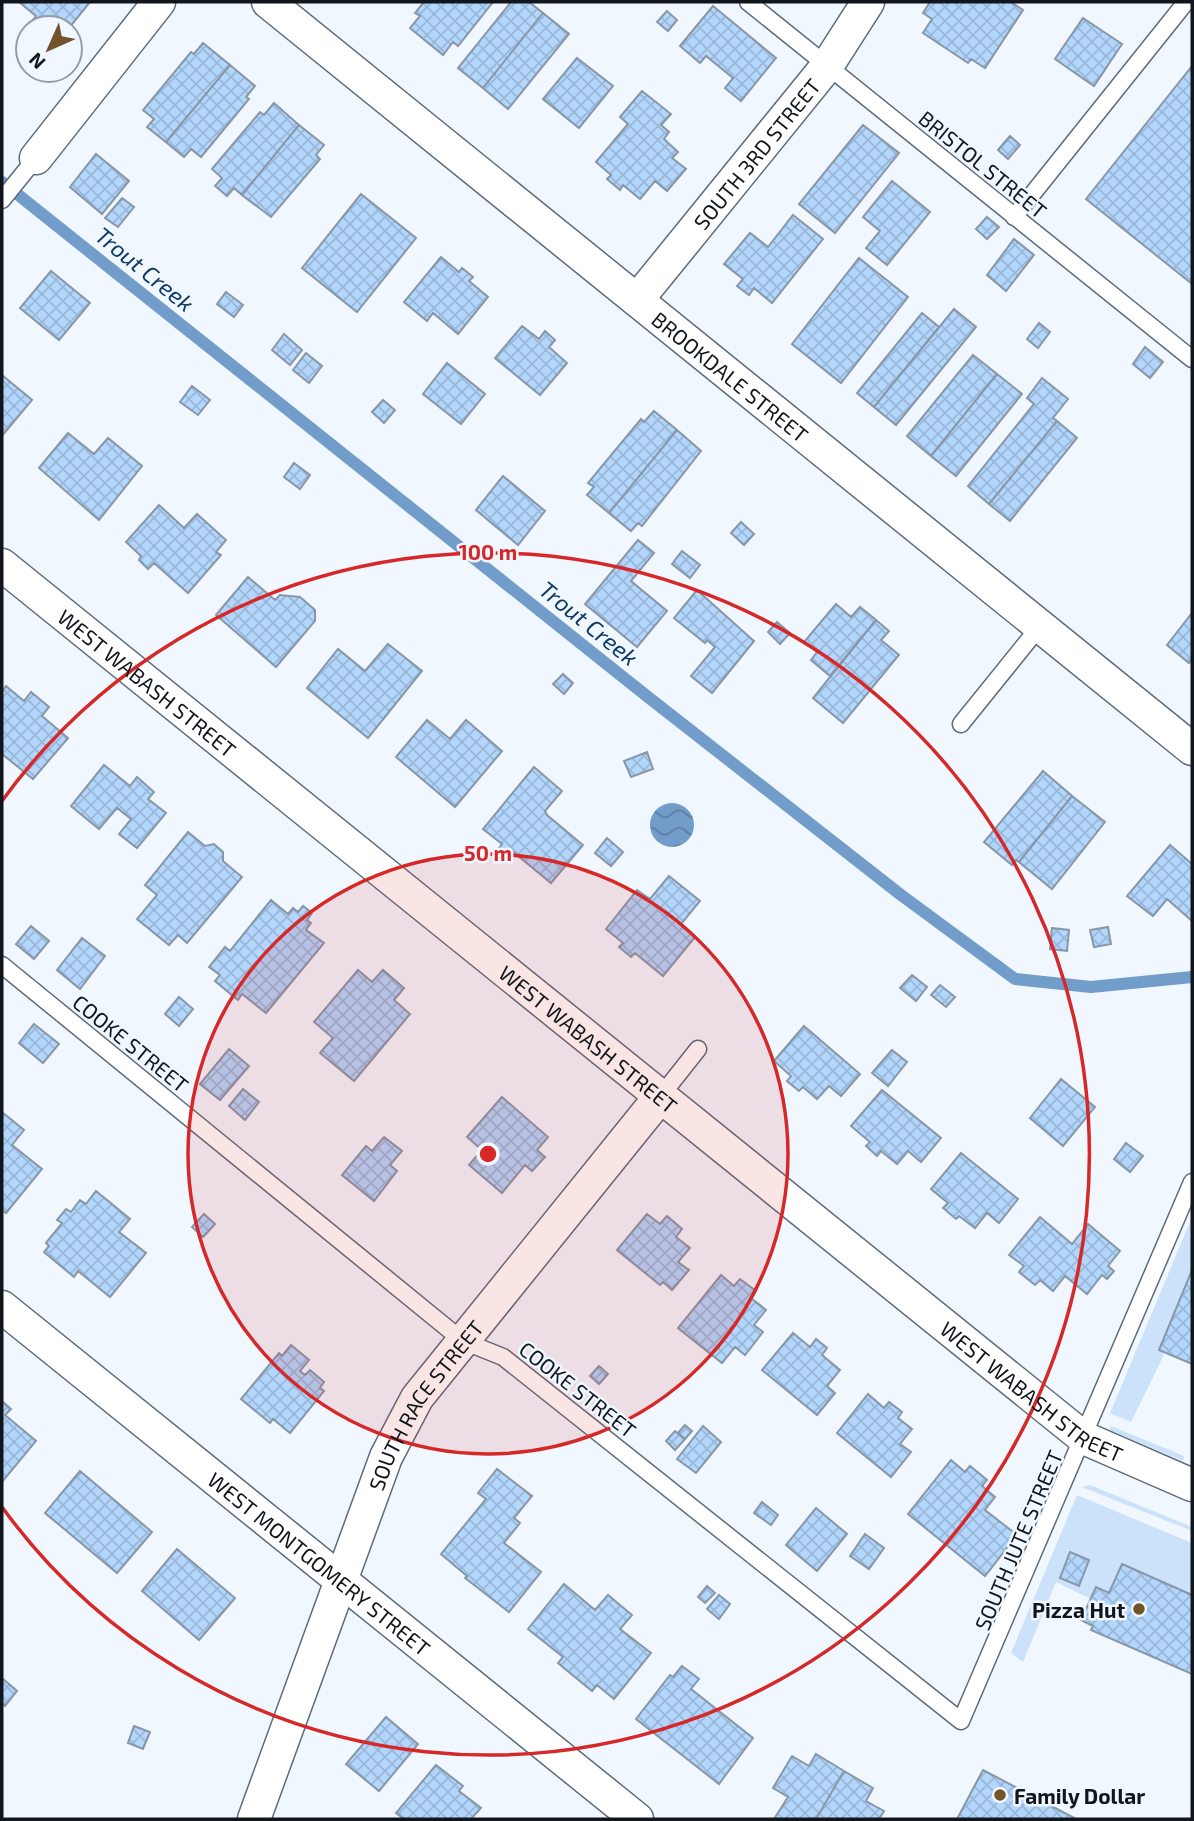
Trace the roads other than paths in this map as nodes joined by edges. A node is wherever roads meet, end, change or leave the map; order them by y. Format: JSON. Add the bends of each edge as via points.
{"nodes":[{"id":1,"x":159,"y":2,"type":"edge"},
{"id":2,"x":268,"y":2,"type":"edge"},
{"id":3,"x":748,"y":2,"type":"edge"},
{"id":4,"x":868,"y":2,"type":"edge"},
{"id":5,"x":1186,"y":2,"type":"edge"},
{"id":6,"x":827,"y":66,"type":"junction"},
{"id":7,"x":36,"y":158,"type":"joint"},
{"id":8,"x":2,"y":200,"type":"edge"},
{"id":9,"x":1014,"y":217,"type":"junction"},
{"id":10,"x":637,"y":300,"type":"junction"},
{"id":11,"x":1192,"y":359,"type":"edge"},
{"id":12,"x":2,"y":565,"type":"edge"},
{"id":13,"x":1040,"y":626,"type":"junction"},
{"id":14,"x":961,"y":724,"type":"dead end"},
{"id":15,"x":1192,"y":749,"type":"edge"},
{"id":16,"x":2,"y":965,"type":"edge"},
{"id":17,"x":698,"y":1049,"type":"dead end"},
{"id":18,"x":660,"y":1097,"type":"junction"},
{"id":19,"x":1192,"y":1182,"type":"edge"},
{"id":20,"x":2,"y":1307,"type":"edge"},
{"id":21,"x":463,"y":1341,"type":"junction"},
{"id":22,"x":1084,"y":1438,"type":"junction"},
{"id":23,"x":1192,"y":1485,"type":"edge"},
{"id":24,"x":342,"y":1580,"type":"junction"},
{"id":25,"x":961,"y":1721,"type":"joint"},
{"id":26,"x":254,"y":1819,"type":"edge"},
{"id":27,"x":637,"y":1819,"type":"edge"}],
"edges":[{"from":1,"to":7,"type":"street"},
{"from":2,"to":10,"type":"street","name":"BROOKDALE STREET"},
{"from":3,"to":6,"type":"lane","name":"BRISTOL STREET"},
{"from":4,"to":6,"type":"street","name":"SOUTH 3RD STREET"},
{"from":5,"to":9,"type":"lane"},
{"from":6,"to":9,"type":"lane","name":"BRISTOL STREET"},
{"from":6,"to":10,"type":"street","name":"SOUTH 3RD STREET"},
{"from":7,"to":8,"type":"lane"},
{"from":9,"to":11,"type":"lane","name":"BRISTOL STREET"},
{"from":10,"to":13,"type":"street","name":"BROOKDALE STREET"},
{"from":12,"to":18,"type":"street","name":"WEST WABASH STREET"},
{"from":13,"to":14,"type":"lane"},
{"from":13,"to":15,"type":"street","name":"BROOKDALE STREET"},
{"from":16,"to":21,"type":"lane","name":"COOKE STREET"},
{"from":17,"to":18,"type":"lane","name":"SOUTH RACE STREET"},
{"from":18,"to":21,"type":"street","name":"SOUTH RACE STREET"},
{"from":18,"to":22,"type":"street","name":"WEST WABASH STREET"},
{"from":19,"to":22,"type":"lane","name":"SOUTH JUTE STREET"},
{"from":20,"to":24,"type":"street","name":"WEST MONTGOMERY STREET"},
{"from":21,"to":24,"type":"street","name":"SOUTH RACE STREET","via":[[417,1398],[386,1457]]},
{"from":21,"to":25,"type":"lane","name":"COOKE STREET","via":[[503,1357]]},
{"from":22,"to":23,"type":"street","name":"WEST WABASH STREET"},
{"from":22,"to":25,"type":"lane","name":"SOUTH JUTE STREET"},
{"from":24,"to":26,"type":"street","name":"SOUTH RACE STREET"},
{"from":24,"to":27,"type":"street","name":"WEST MONTGOMERY STREET"}]}
